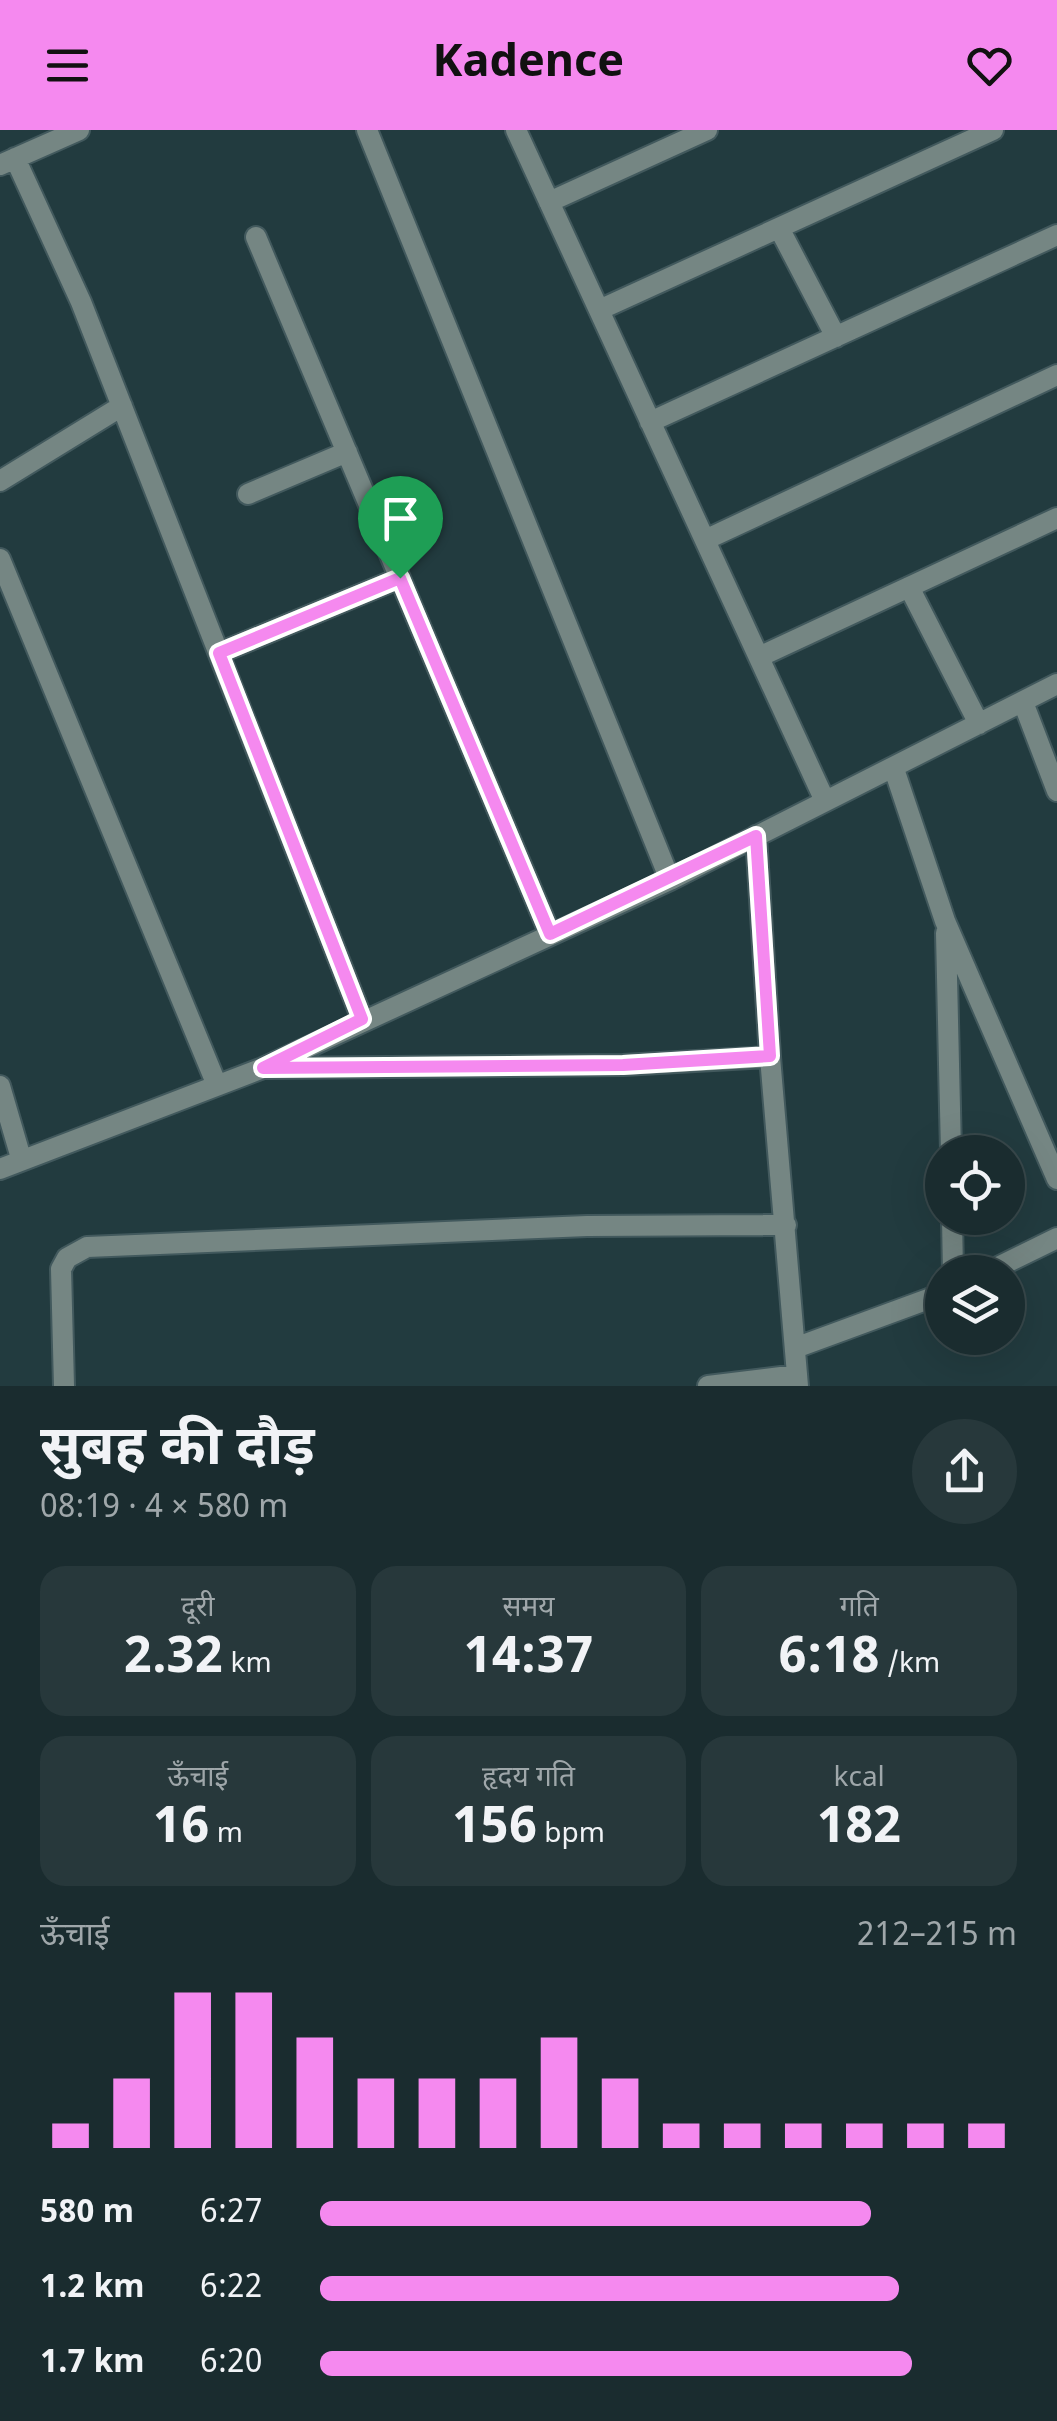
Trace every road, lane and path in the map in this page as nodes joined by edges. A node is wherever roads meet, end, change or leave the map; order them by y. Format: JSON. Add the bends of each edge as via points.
{"nodes":[{"id":1,"x":78,"y":130,"type":"edge"},
{"id":2,"x":367,"y":130,"type":"edge"},
{"id":3,"x":516,"y":130,"type":"edge"},
{"id":4,"x":707,"y":130,"type":"edge"},
{"id":5,"x":993,"y":130,"type":"edge"},
{"id":6,"x":7,"y":161,"type":"edge"},
{"id":7,"x":549,"y":202,"type":"junction"},
{"id":8,"x":779,"y":228,"type":"junction"},
{"id":9,"x":1057,"y":236,"type":"edge"},
{"id":10,"x":256,"y":237,"type":"dead end"},
{"id":11,"x":599,"y":310,"type":"junction"},
{"id":12,"x":836,"y":336,"type":"junction"},
{"id":13,"x":1057,"y":376,"type":"edge"},
{"id":14,"x":122,"y":406,"type":"junction"},
{"id":15,"x":650,"y":422,"type":"junction"},
{"id":16,"x":347,"y":452,"type":"junction"},
{"id":17,"x":0,"y":481,"type":"edge"},
{"id":18,"x":248,"y":494,"type":"dead end"},
{"id":19,"x":1057,"y":518,"type":"edge"},
{"id":20,"x":705,"y":540,"type":"junction"},
{"id":21,"x":0,"y":559,"type":"edge"},
{"id":22,"x":400,"y":578,"type":"junction"},
{"id":23,"x":909,"y":588,"type":"junction"},
{"id":24,"x":219,"y":653,"type":"junction"},
{"id":25,"x":759,"y":658,"type":"junction"},
{"id":26,"x":1057,"y":684,"type":"edge"},
{"id":27,"x":1023,"y":702,"type":"junction"},
{"id":28,"x":979,"y":724,"type":"junction"},
{"id":29,"x":894,"y":769,"type":"junction"},
{"id":30,"x":1056,"y":784,"type":"edge"},
{"id":31,"x":826,"y":801,"type":"junction"},
{"id":32,"x":756,"y":836,"type":"junction"},
{"id":33,"x":670,"y":880,"type":"junction"},
{"id":34,"x":945,"y":921,"type":"junction"},
{"id":35,"x":550,"y":934,"type":"junction"},
{"id":36,"x":362,"y":1019,"type":"junction"},
{"id":37,"x":770,"y":1056,"type":"junction"},
{"id":38,"x":263,"y":1068,"type":"junction"},
{"id":39,"x":216,"y":1083,"type":"junction"},
{"id":40,"x":0,"y":1086,"type":"edge"},
{"id":41,"x":951,"y":1135,"type":"edge"},
{"id":42,"x":22,"y":1158,"type":"junction"},
{"id":43,"x":0,"y":1169,"type":"edge"},
{"id":44,"x":1057,"y":1179,"type":"edge"},
{"id":45,"x":786,"y":1225,"type":"junction"},
{"id":46,"x":1057,"y":1238,"type":"edge"},
{"id":47,"x":1022,"y":1255,"type":"edge"},
{"id":48,"x":925,"y":1300,"type":"edge"},
{"id":49,"x":795,"y":1348,"type":"junction"},
{"id":50,"x":797,"y":1380,"type":"edge"},
{"id":51,"x":64,"y":1386,"type":"edge"},
{"id":52,"x":708,"y":1386,"type":"edge"}],
"edges":[{"from":1,"to":6,"type":"street"},
{"from":2,"to":33,"type":"street"},
{"from":3,"to":7,"type":"street"},
{"from":4,"to":7,"type":"street"},
{"from":5,"to":8,"type":"street"},
{"from":6,"to":14,"type":"street","via":[[81,302]]},
{"from":7,"to":11,"type":"street"},
{"from":8,"to":11,"type":"street"},
{"from":8,"to":12,"type":"street"},
{"from":9,"to":12,"type":"street"},
{"from":10,"to":16,"type":"street"},
{"from":11,"to":15,"type":"street"},
{"from":12,"to":15,"type":"street"},
{"from":13,"to":20,"type":"street"},
{"from":14,"to":17,"type":"street"},
{"from":14,"to":24,"type":"street"},
{"from":15,"to":20,"type":"street"},
{"from":16,"to":18,"type":"street"},
{"from":16,"to":22,"type":"street"},
{"from":19,"to":23,"type":"street"},
{"from":20,"to":25,"type":"street"},
{"from":21,"to":39,"type":"street"},
{"from":22,"to":24,"type":"street"},
{"from":22,"to":35,"type":"street"},
{"from":23,"to":25,"type":"street"},
{"from":23,"to":28,"type":"street"},
{"from":24,"to":36,"type":"street"},
{"from":25,"to":31,"type":"street"},
{"from":26,"to":27,"type":"street"},
{"from":27,"to":28,"type":"street"},
{"from":27,"to":30,"type":"street"},
{"from":28,"to":29,"type":"street"},
{"from":29,"to":31,"type":"street"},
{"from":29,"to":34,"type":"street"},
{"from":31,"to":32,"type":"street"},
{"from":32,"to":33,"type":"street"},
{"from":32,"to":37,"type":"street"},
{"from":33,"to":35,"type":"street"},
{"from":34,"to":41,"type":"street"},
{"from":34,"to":44,"type":"street"},
{"from":35,"to":36,"type":"street"},
{"from":36,"to":38,"type":"street"},
{"from":37,"to":38,"type":"street","via":[[623,1065]]},
{"from":37,"to":45,"type":"street"},
{"from":38,"to":39,"type":"street"},
{"from":39,"to":42,"type":"street"},
{"from":40,"to":42,"type":"street"},
{"from":42,"to":43,"type":"street"},
{"from":45,"to":49,"type":"street"},
{"from":45,"to":51,"type":"street","via":[[586,1226],[87,1247],[61,1269]]},
{"from":46,"to":47,"type":"street"},
{"from":48,"to":49,"type":"street"},
{"from":49,"to":50,"type":"street"},
{"from":50,"to":52,"type":"street"}]}
